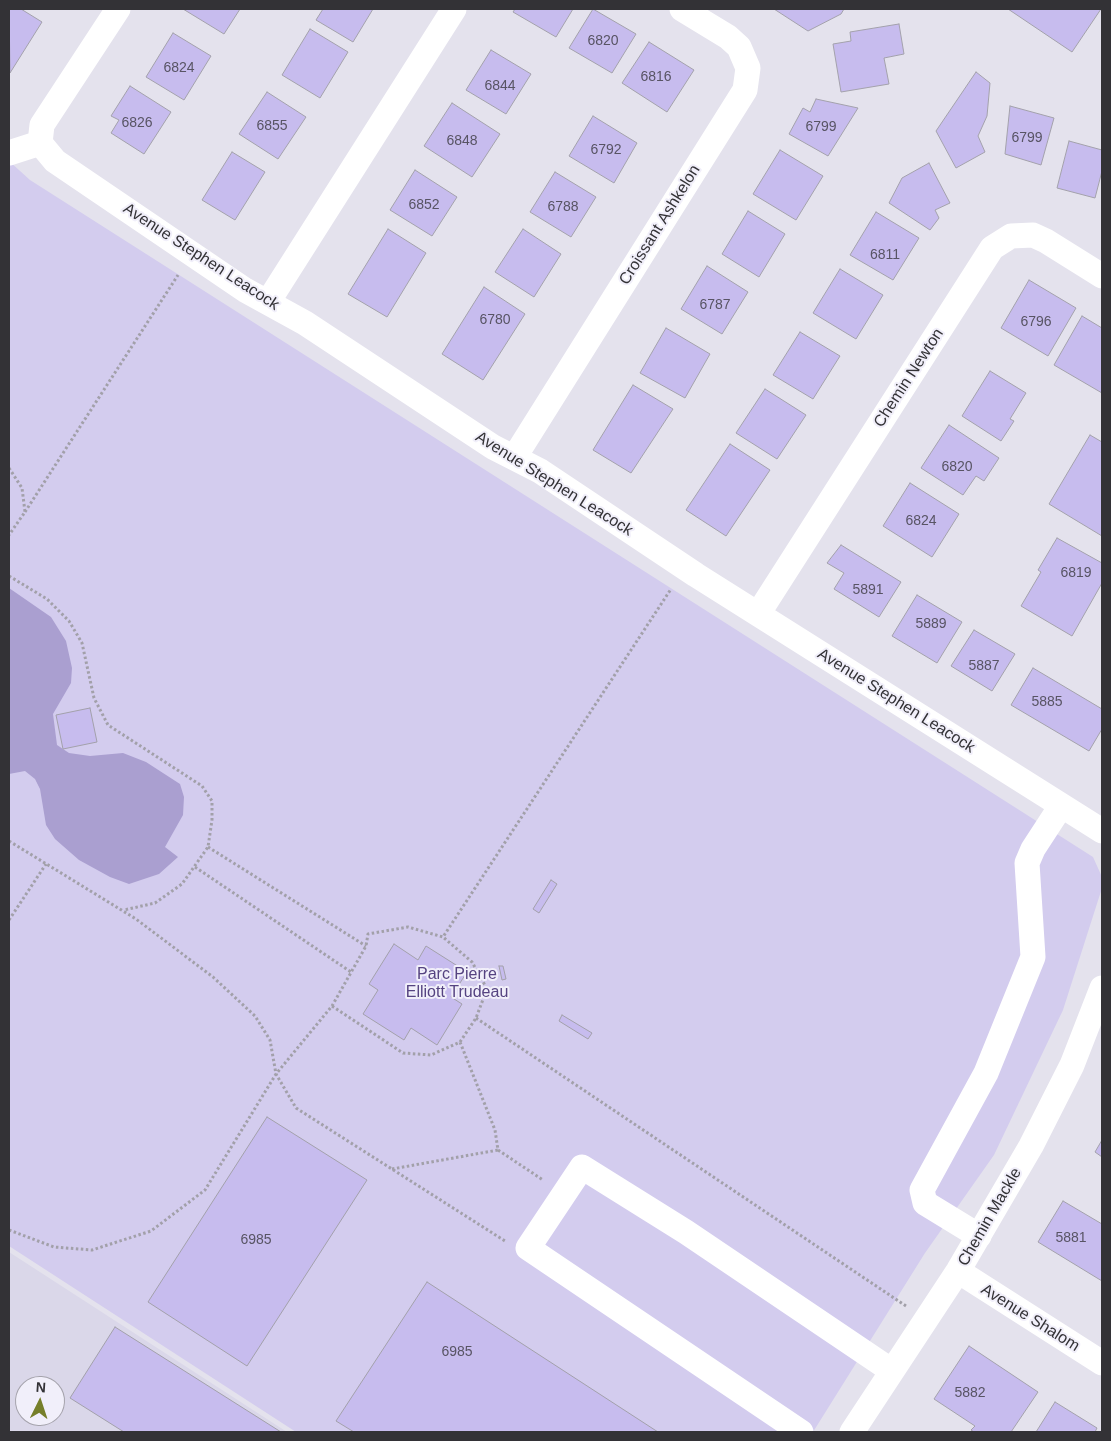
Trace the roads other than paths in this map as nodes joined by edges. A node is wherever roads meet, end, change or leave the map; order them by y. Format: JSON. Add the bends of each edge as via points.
{"nodes":[{"id":1,"x":118,"y":9,"type":"edge"},
{"id":2,"x":454,"y":9,"type":"edge"},
{"id":3,"x":682,"y":9,"type":"edge"},
{"id":4,"x":40,"y":143,"type":"junction"},
{"id":5,"x":9,"y":153,"type":"edge"},
{"id":6,"x":1102,"y":276,"type":"edge"},
{"id":7,"x":268,"y":302,"type":"junction"},
{"id":8,"x":514,"y":458,"type":"junction"},
{"id":9,"x":758,"y":614,"type":"junction"},
{"id":10,"x":1061,"y":806,"type":"junction"},
{"id":11,"x":1102,"y":831,"type":"edge"},
{"id":12,"x":1102,"y":988,"type":"edge"},
{"id":13,"x":979,"y":1236,"type":"junction"},
{"id":14,"x":958,"y":1272,"type":"junction"},
{"id":15,"x":1102,"y":1363,"type":"edge"},
{"id":16,"x":892,"y":1371,"type":"junction"},
{"id":17,"x":801,"y":1432,"type":"edge"},
{"id":18,"x":852,"y":1432,"type":"edge"}],
"edges":[{"from":1,"to":4,"type":"street","via":[[42,125]]},
{"from":2,"to":7,"type":"street"},
{"from":3,"to":8,"type":"street","name":"Croissant Ashkelon","via":[[739,47],[748,68],[745,90]]},
{"from":4,"to":5,"type":"street"},
{"from":4,"to":7,"type":"street","name":"Avenue Stephen Leacock","via":[[48,156],[67,170],[245,290]]},
{"from":6,"to":9,"type":"street","name":"Chemin Newton","via":[[1033,235],[1011,236],[992,248]]},
{"from":7,"to":8,"type":"street","name":"Avenue Stephen Leacock"},
{"from":8,"to":9,"type":"street","name":"Avenue Stephen Leacock","via":[[540,471]]},
{"from":9,"to":10,"type":"street","name":"Avenue Stephen Leacock"},
{"from":10,"to":11,"type":"street","name":"Avenue Stephen Leacock"},
{"from":10,"to":13,"type":"street","via":[[1027,863],[1033,957],[986,1073],[922,1190],[925,1203]]},
{"from":12,"to":13,"type":"street","name":"Chemin Mackle","via":[[1056,1099]]},
{"from":13,"to":14,"type":"street","name":"Chemin Mackle"},
{"from":14,"to":15,"type":"street","name":"Avenue Shalom"},
{"from":14,"to":16,"type":"street","name":"Chemin Mackle"},
{"from":16,"to":17,"type":"street","via":[[686,1232],[582,1167],[528,1248]]},
{"from":16,"to":18,"type":"street","name":"Chemin Mackle"}]}
